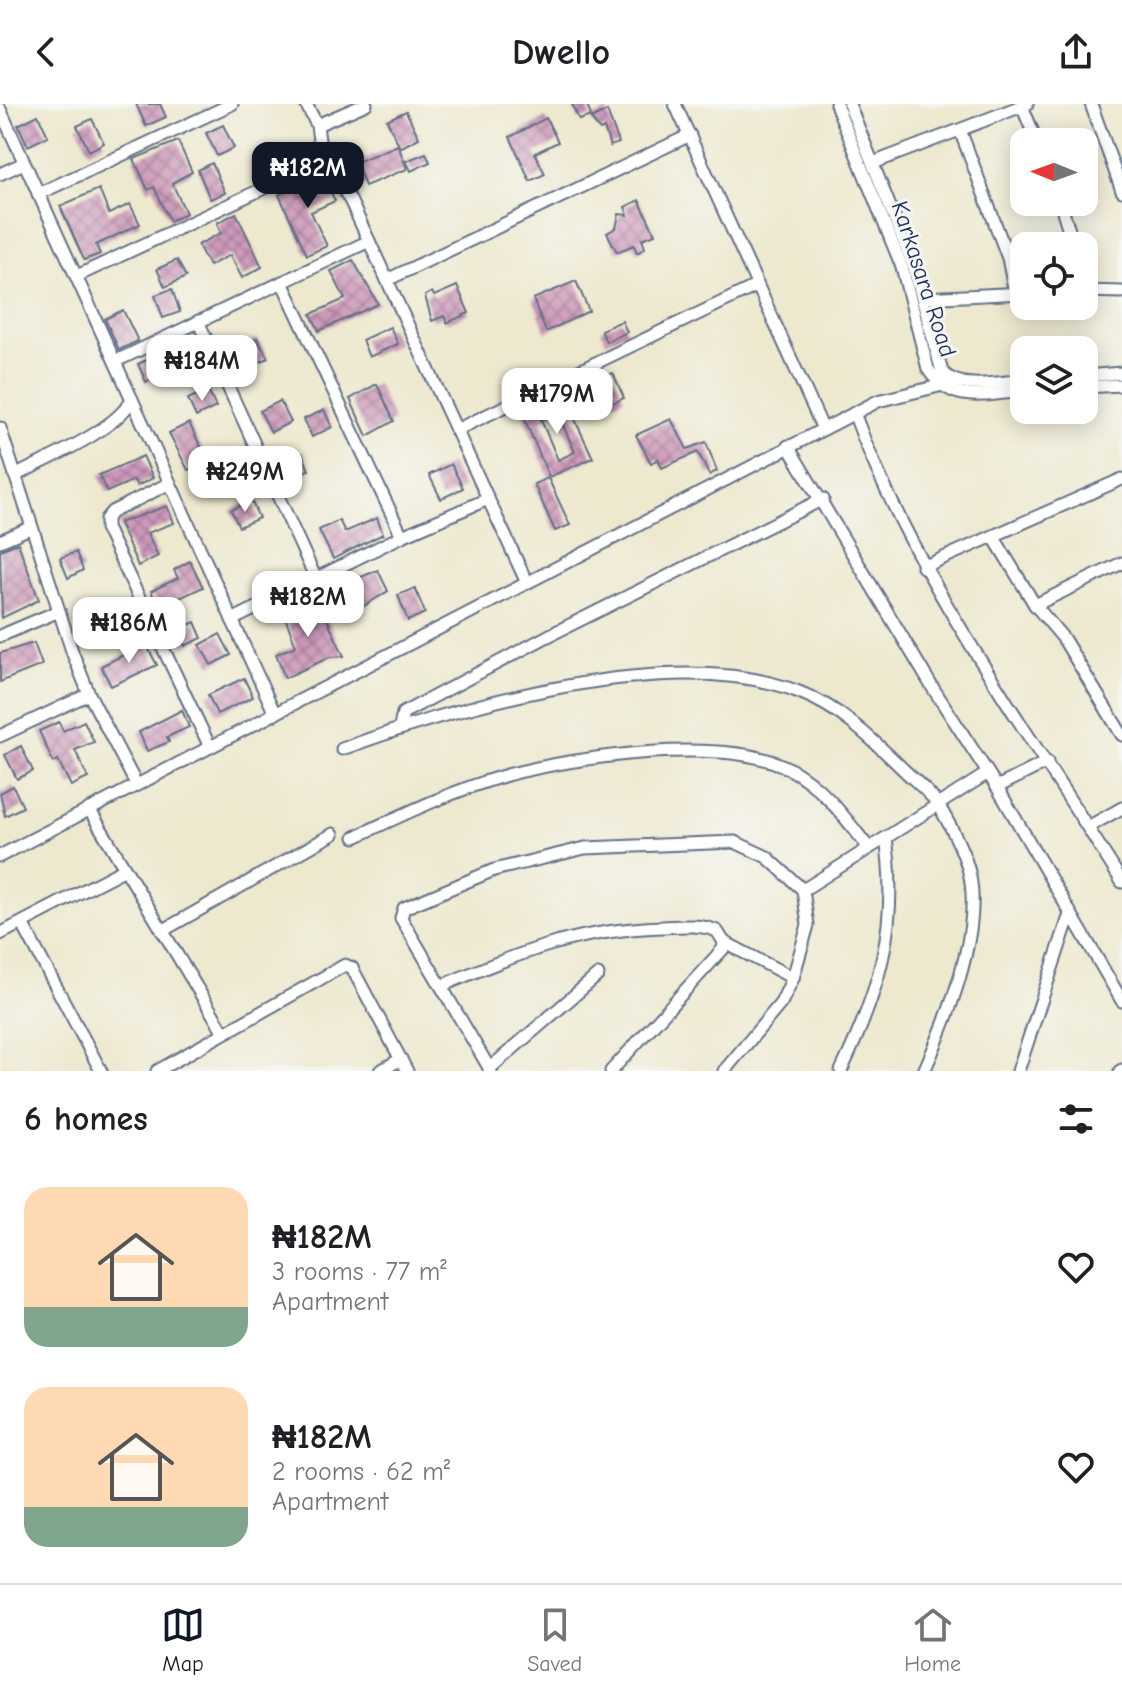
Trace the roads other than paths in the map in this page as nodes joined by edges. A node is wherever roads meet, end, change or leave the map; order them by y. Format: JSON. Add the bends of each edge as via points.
{"nodes":[{"id":1,"x":12,"y":104,"type":"edge"},
{"id":2,"x":232,"y":104,"type":"edge"},
{"id":3,"x":306,"y":104,"type":"edge"},
{"id":4,"x":366,"y":104,"type":"edge"},
{"id":5,"x":675,"y":104,"type":"edge"},
{"id":6,"x":836,"y":104,"type":"edge"},
{"id":7,"x":849,"y":104,"type":"edge"},
{"id":8,"x":1091,"y":104,"type":"edge"},
{"id":9,"x":1025,"y":105,"type":"edge"},
{"id":10,"x":0,"y":109,"type":"edge"},
{"id":11,"x":317,"y":125,"type":"junction"},
{"id":12,"x":1032,"y":128,"type":"edge"},
{"id":13,"x":960,"y":130,"type":"junction"},
{"id":14,"x":690,"y":135,"type":"junction"},
{"id":15,"x":326,"y":159,"type":"junction"},
{"id":16,"x":24,"y":163,"type":"junction"},
{"id":17,"x":873,"y":163,"type":"junction"},
{"id":18,"x":1118,"y":166,"type":"edge"},
{"id":19,"x":0,"y":174,"type":"edge"},
{"id":20,"x":1122,"y":191,"type":"edge"},
{"id":21,"x":38,"y":194,"type":"junction"},
{"id":22,"x":369,"y":241,"type":"junction"},
{"id":23,"x":1010,"y":264,"type":"edge"},
{"id":24,"x":77,"y":276,"type":"junction"},
{"id":25,"x":387,"y":280,"type":"junction"},
{"id":26,"x":282,"y":282,"type":"junction"},
{"id":27,"x":756,"y":286,"type":"junction"},
{"id":28,"x":1098,"y":291,"type":"edge"},
{"id":29,"x":1122,"y":292,"type":"edge"},
{"id":30,"x":1010,"y":294,"type":"edge"},
{"id":31,"x":923,"y":298,"type":"junction"},
{"id":32,"x":198,"y":321,"type":"junction"},
{"id":33,"x":116,"y":361,"type":"junction"},
{"id":34,"x":1122,"y":373,"type":"edge"},
{"id":35,"x":1098,"y":375,"type":"edge"},
{"id":36,"x":1010,"y":380,"type":"edge"},
{"id":37,"x":955,"y":382,"type":"junction"},
{"id":38,"x":941,"y":385,"type":"junction"},
{"id":39,"x":1122,"y":385,"type":"edge"},
{"id":40,"x":1098,"y":386,"type":"edge"},
{"id":41,"x":1010,"y":392,"type":"edge"},
{"id":42,"x":132,"y":399,"type":"junction"},
{"id":43,"x":854,"y":413,"type":"junction"},
{"id":44,"x":0,"y":428,"type":"edge"},
{"id":45,"x":823,"y":429,"type":"junction"},
{"id":46,"x":456,"y":430,"type":"junction"},
{"id":47,"x":788,"y":446,"type":"junction"},
{"id":48,"x":15,"y":476,"type":"junction"},
{"id":49,"x":1122,"y":479,"type":"edge"},
{"id":50,"x":170,"y":483,"type":"junction"},
{"id":51,"x":488,"y":499,"type":"junction"},
{"id":52,"x":823,"y":499,"type":"junction"},
{"id":53,"x":30,"y":528,"type":"junction"},
{"id":54,"x":402,"y":536,"type":"junction"},
{"id":55,"x":993,"y":536,"type":"junction"},
{"id":56,"x":0,"y":541,"type":"edge"},
{"id":57,"x":1121,"y":565,"type":"edge"},
{"id":58,"x":923,"y":567,"type":"junction"},
{"id":59,"x":316,"y":579,"type":"junction"},
{"id":60,"x":527,"y":583,"type":"junction"},
{"id":61,"x":1035,"y":605,"type":"junction"},
{"id":62,"x":59,"y":611,"type":"junction"},
{"id":63,"x":232,"y":620,"type":"junction"},
{"id":64,"x":0,"y":636,"type":"edge"},
{"id":65,"x":89,"y":694,"type":"junction"},
{"id":66,"x":275,"y":714,"type":"junction"},
{"id":67,"x":400,"y":727,"type":"junction"},
{"id":68,"x":1122,"y":735,"type":"edge"},
{"id":69,"x":0,"y":736,"type":"edge"},
{"id":70,"x":210,"y":747,"type":"junction"},
{"id":71,"x":342,"y":749,"type":"dead end"},
{"id":72,"x":1047,"y":762,"type":"junction"},
{"id":73,"x":988,"y":773,"type":"junction"},
{"id":74,"x":136,"y":784,"type":"junction"},
{"id":75,"x":997,"y":787,"type":"junction"},
{"id":76,"x":938,"y":804,"type":"junction"},
{"id":77,"x":1122,"y":808,"type":"edge"},
{"id":78,"x":89,"y":809,"type":"junction"},
{"id":79,"x":1088,"y":827,"type":"junction"},
{"id":80,"x":333,"y":834,"type":"dead end"},
{"id":81,"x":355,"y":837,"type":"dead end"},
{"id":82,"x":886,"y":838,"type":"junction"},
{"id":83,"x":869,"y":848,"type":"junction"},
{"id":84,"x":0,"y":856,"type":"edge"},
{"id":85,"x":125,"y":869,"type":"junction"},
{"id":86,"x":1122,"y":882,"type":"edge"},
{"id":87,"x":803,"y":890,"type":"junction"},
{"id":88,"x":1070,"y":914,"type":"junction"},
{"id":89,"x":22,"y":923,"type":"junction"},
{"id":90,"x":162,"y":931,"type":"junction"},
{"id":91,"x":0,"y":934,"type":"edge"},
{"id":92,"x":724,"y":942,"type":"junction"},
{"id":93,"x":598,"y":975,"type":"dead end"},
{"id":94,"x":793,"y":978,"type":"junction"},
{"id":95,"x":441,"y":986,"type":"junction"},
{"id":96,"x":1122,"y":1001,"type":"edge"},
{"id":97,"x":223,"y":1031,"type":"junction"},
{"id":98,"x":401,"y":1059,"type":"junction"},
{"id":99,"x":490,"y":1070,"type":"edge"},
{"id":100,"x":101,"y":1071,"type":"edge"},
{"id":101,"x":157,"y":1071,"type":"edge"},
{"id":102,"x":380,"y":1071,"type":"edge"},
{"id":103,"x":407,"y":1071,"type":"edge"},
{"id":104,"x":611,"y":1071,"type":"edge"},
{"id":105,"x":724,"y":1071,"type":"edge"},
{"id":106,"x":841,"y":1071,"type":"edge"},
{"id":107,"x":924,"y":1071,"type":"edge"},
{"id":108,"x":1018,"y":1071,"type":"edge"}],
"edges":[{"from":1,"to":10,"type":"street"},
{"from":2,"to":21,"type":"street"},
{"from":3,"to":11,"type":"street"},
{"from":4,"to":11,"type":"street"},
{"from":5,"to":14,"type":"street"},
{"from":6,"to":38,"type":"street","name":"Karkasara Road","via":[[902,267],[928,369]]},
{"from":7,"to":17,"type":"street","name":"Karkasara Road"},
{"from":8,"to":18,"type":"street"},
{"from":9,"to":12,"type":"street"},
{"from":9,"to":13,"type":"street"},
{"from":10,"to":16,"type":"street"},
{"from":11,"to":15,"type":"street"},
{"from":13,"to":17,"type":"street"},
{"from":13,"to":23,"type":"street"},
{"from":14,"to":25,"type":"street"},
{"from":14,"to":27,"type":"street"},
{"from":15,"to":22,"type":"street"},
{"from":15,"to":24,"type":"street"},
{"from":16,"to":19,"type":"street"},
{"from":16,"to":21,"type":"street"},
{"from":17,"to":31,"type":"street","name":"Karkasara Road"},
{"from":18,"to":20,"type":"street"},
{"from":21,"to":24,"type":"street"},
{"from":22,"to":25,"type":"street"},
{"from":22,"to":26,"type":"street"},
{"from":24,"to":33,"type":"street"},
{"from":25,"to":46,"type":"street"},
{"from":26,"to":32,"type":"street"},
{"from":26,"to":54,"type":"street"},
{"from":27,"to":45,"type":"street"},
{"from":27,"to":46,"type":"street"},
{"from":28,"to":29,"type":"street"},
{"from":30,"to":31,"type":"street"},
{"from":31,"to":37,"type":"street","name":"Karkasara Road","via":[[938,364]]},
{"from":32,"to":33,"type":"street"},
{"from":32,"to":59,"type":"street"},
{"from":33,"to":42,"type":"street"},
{"from":34,"to":35,"type":"street"},
{"from":36,"to":37,"type":"street","name":"Karkasara Road"},
{"from":37,"to":38,"type":"street"},
{"from":38,"to":41,"type":"street","name":"Karkasara Road","via":[[966,395]]},
{"from":38,"to":43,"type":"street","via":[[878,401]]},
{"from":39,"to":40,"type":"street"},
{"from":42,"to":48,"type":"street","via":[[102,428]]},
{"from":42,"to":50,"type":"street"},
{"from":43,"to":45,"type":"street"},
{"from":43,"to":58,"type":"street"},
{"from":44,"to":48,"type":"street"},
{"from":45,"to":47,"type":"street"},
{"from":46,"to":51,"type":"street"},
{"from":47,"to":52,"type":"street"},
{"from":47,"to":60,"type":"street"},
{"from":48,"to":53,"type":"street"},
{"from":49,"to":55,"type":"street"},
{"from":50,"to":63,"type":"street"},
{"from":50,"to":70,"type":"street","via":[[112,512],[106,528]]},
{"from":51,"to":54,"type":"street"},
{"from":51,"to":60,"type":"street"},
{"from":52,"to":67,"type":"street","via":[[403,713]]},
{"from":52,"to":73,"type":"street"},
{"from":53,"to":56,"type":"street"},
{"from":53,"to":62,"type":"street"},
{"from":54,"to":59,"type":"street"},
{"from":55,"to":58,"type":"street"},
{"from":55,"to":61,"type":"street"},
{"from":57,"to":61,"type":"street"},
{"from":58,"to":72,"type":"street"},
{"from":59,"to":63,"type":"street"},
{"from":60,"to":66,"type":"street"},
{"from":61,"to":68,"type":"street","via":[[1063,638]]},
{"from":62,"to":64,"type":"street"},
{"from":62,"to":65,"type":"street"},
{"from":63,"to":66,"type":"street"},
{"from":65,"to":69,"type":"street"},
{"from":65,"to":74,"type":"street"},
{"from":66,"to":70,"type":"street"},
{"from":67,"to":71,"type":"street"},
{"from":67,"to":76,"type":"street","via":[[507,696],[586,683],[657,676],[741,679],[799,692],[832,709],[869,736]]},
{"from":70,"to":74,"type":"street"},
{"from":72,"to":75,"type":"street"},
{"from":72,"to":79,"type":"street"},
{"from":73,"to":75,"type":"street"},
{"from":73,"to":76,"type":"street"},
{"from":74,"to":78,"type":"street"},
{"from":75,"to":88,"type":"street"},
{"from":76,"to":82,"type":"street"},
{"from":76,"to":107,"type":"street","via":[[969,871],[972,900],[968,937],[944,1025]]},
{"from":77,"to":79,"type":"street"},
{"from":78,"to":84,"type":"street"},
{"from":78,"to":85,"type":"street"},
{"from":79,"to":86,"type":"street"},
{"from":80,"to":90,"type":"street"},
{"from":81,"to":83,"type":"street","via":[[439,798],[505,776],[552,765],[686,751],[757,757],[788,768],[835,805]]},
{"from":82,"to":83,"type":"street"},
{"from":82,"to":106,"type":"street","via":[[892,907],[883,962],[867,1016]]},
{"from":83,"to":87,"type":"street"},
{"from":85,"to":89,"type":"street"},
{"from":85,"to":90,"type":"street"},
{"from":87,"to":94,"type":"street","via":[[808,925]]},
{"from":87,"to":95,"type":"street","via":[[767,857],[735,842],[585,848],[494,870],[401,912]]},
{"from":88,"to":96,"type":"street"},
{"from":88,"to":108,"type":"street"},
{"from":89,"to":91,"type":"street"},
{"from":89,"to":100,"type":"street"},
{"from":90,"to":97,"type":"street"},
{"from":92,"to":94,"type":"street"},
{"from":92,"to":95,"type":"street","via":[[710,928],[597,931],[526,950]]},
{"from":92,"to":104,"type":"street"},
{"from":93,"to":99,"type":"street"},
{"from":94,"to":105,"type":"street","via":[[781,1003]]},
{"from":95,"to":99,"type":"street"},
{"from":97,"to":98,"type":"street","via":[[345,965],[352,968]]},
{"from":97,"to":101,"type":"street"},
{"from":98,"to":102,"type":"street"},
{"from":98,"to":103,"type":"street"}]}
